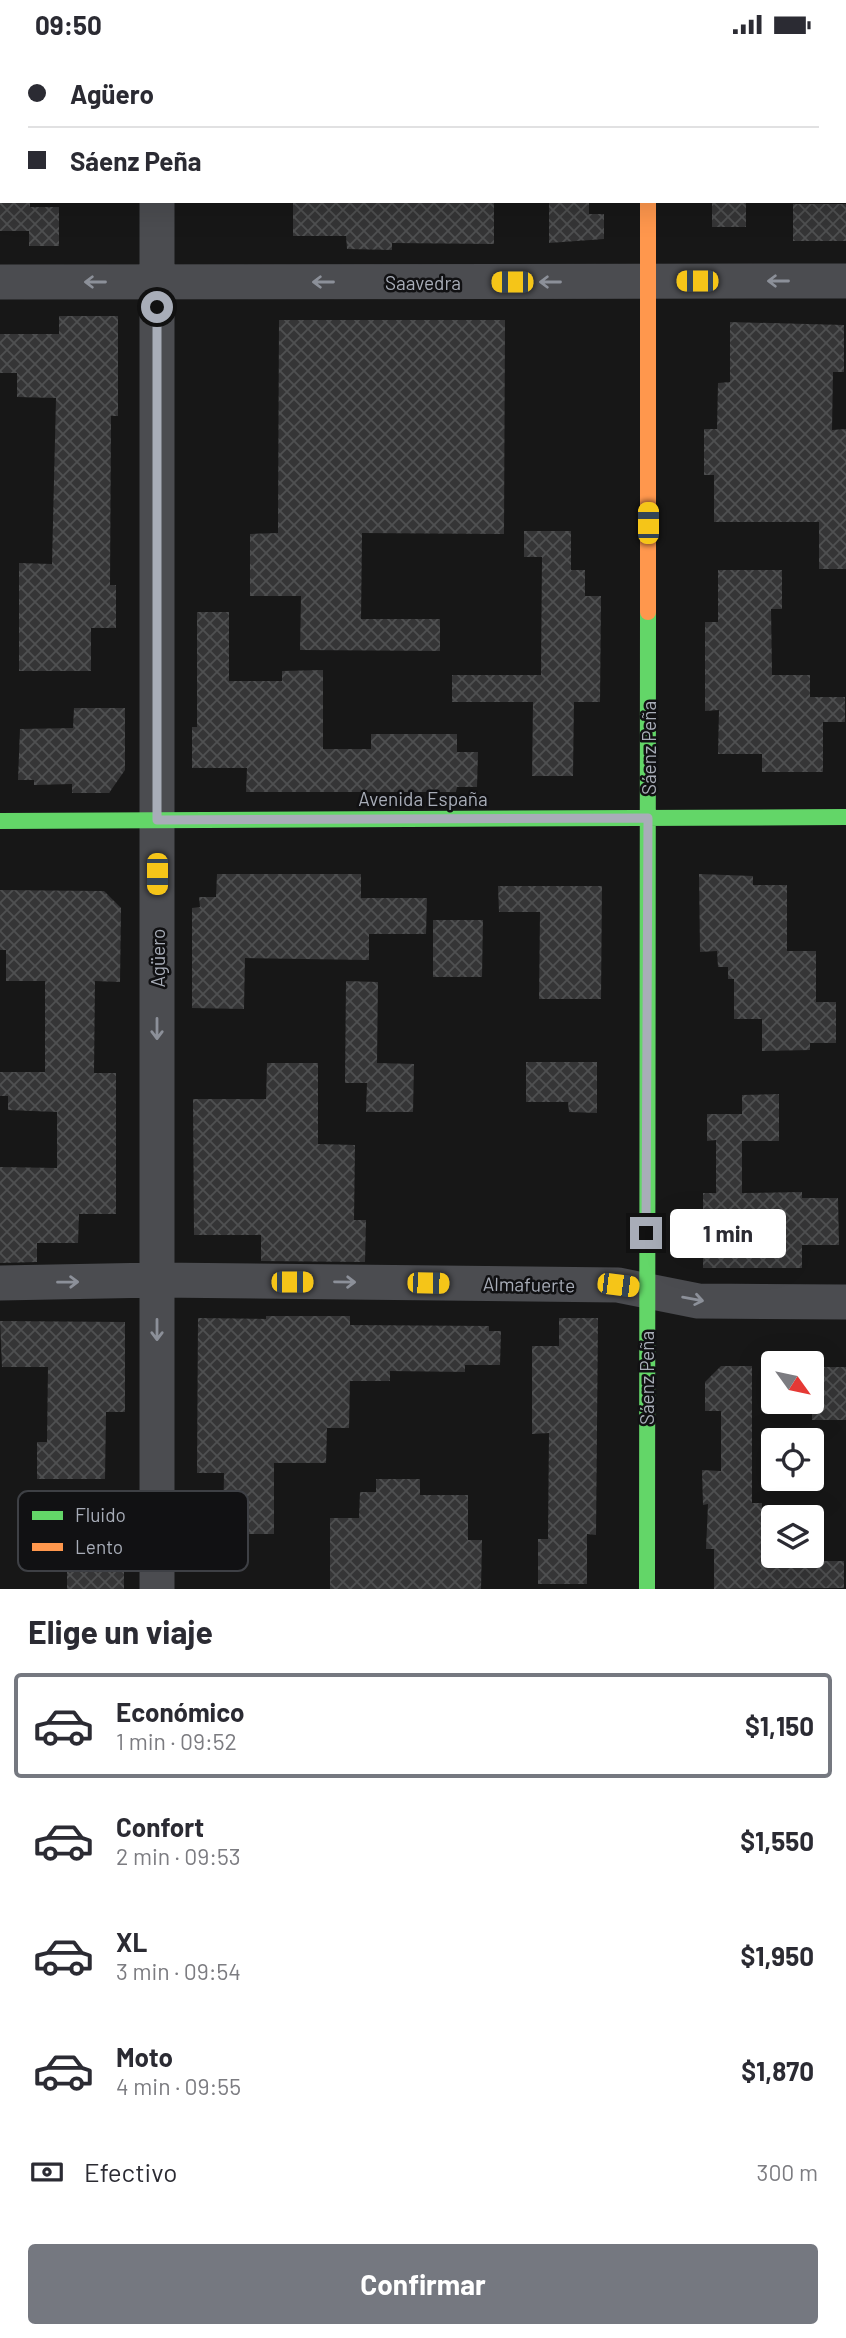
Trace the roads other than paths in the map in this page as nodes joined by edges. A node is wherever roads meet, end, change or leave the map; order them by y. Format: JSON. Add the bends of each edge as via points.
{"nodes":[{"id":1,"x":156,"y":203,"type":"edge"},
{"id":2,"x":648,"y":203,"type":"edge"},
{"id":3,"x":648,"y":281,"type":"junction"},
{"id":4,"x":846,"y":281,"type":"edge"},
{"id":5,"x":0,"y":282,"type":"edge"},
{"id":6,"x":157,"y":282,"type":"junction"},
{"id":7,"x":846,"y":817,"type":"edge"},
{"id":8,"x":648,"y":818,"type":"junction"},
{"id":9,"x":157,"y":820,"type":"junction"},
{"id":10,"x":0,"y":821,"type":"edge"},
{"id":11,"x":157,"y":1280,"type":"junction"},
{"id":12,"x":0,"y":1283,"type":"edge"},
{"id":13,"x":646,"y":1288,"type":"junction"},
{"id":14,"x":846,"y":1302,"type":"edge"},
{"id":15,"x":157,"y":1491,"type":"edge"},
{"id":16,"x":157,"y":1571,"type":"edge"},
{"id":17,"x":157,"y":1589,"type":"edge"},
{"id":18,"x":647,"y":1589,"type":"edge"}],
"edges":[{"from":1,"to":6,"type":"street","name":"Agüero"},
{"from":2,"to":3,"type":"street","name":"Sáenz Peña"},
{"from":4,"to":3,"type":"street","name":"Saavedra","one_way":true},
{"from":3,"to":6,"type":"street","name":"Saavedra","one_way":true},
{"from":3,"to":8,"type":"street","name":"Sáenz Peña"},
{"from":6,"to":5,"type":"street","name":"Saavedra","one_way":true},
{"from":6,"to":9,"type":"street","name":"Agüero"},
{"from":7,"to":8,"type":"street","name":"Avenida España"},
{"from":8,"to":9,"type":"street","name":"Avenida España"},
{"from":8,"to":13,"type":"street","name":"Sáenz Peña"},
{"from":9,"to":10,"type":"street","name":"Avenida España"},
{"from":9,"to":11,"type":"street","name":"Agüero","one_way":true},
{"from":12,"to":11,"type":"street","name":"Almafuerte","one_way":true},
{"from":11,"to":13,"type":"street","name":"Almafuerte","one_way":true},
{"from":11,"to":15,"type":"street","name":"Agüero","one_way":true},
{"from":13,"to":14,"type":"street","name":"Almafuerte","one_way":true,"via":[[698,1301]]},
{"from":13,"to":18,"type":"street","name":"Sáenz Peña"},
{"from":16,"to":17,"type":"street","name":"Agüero","one_way":true}]}
